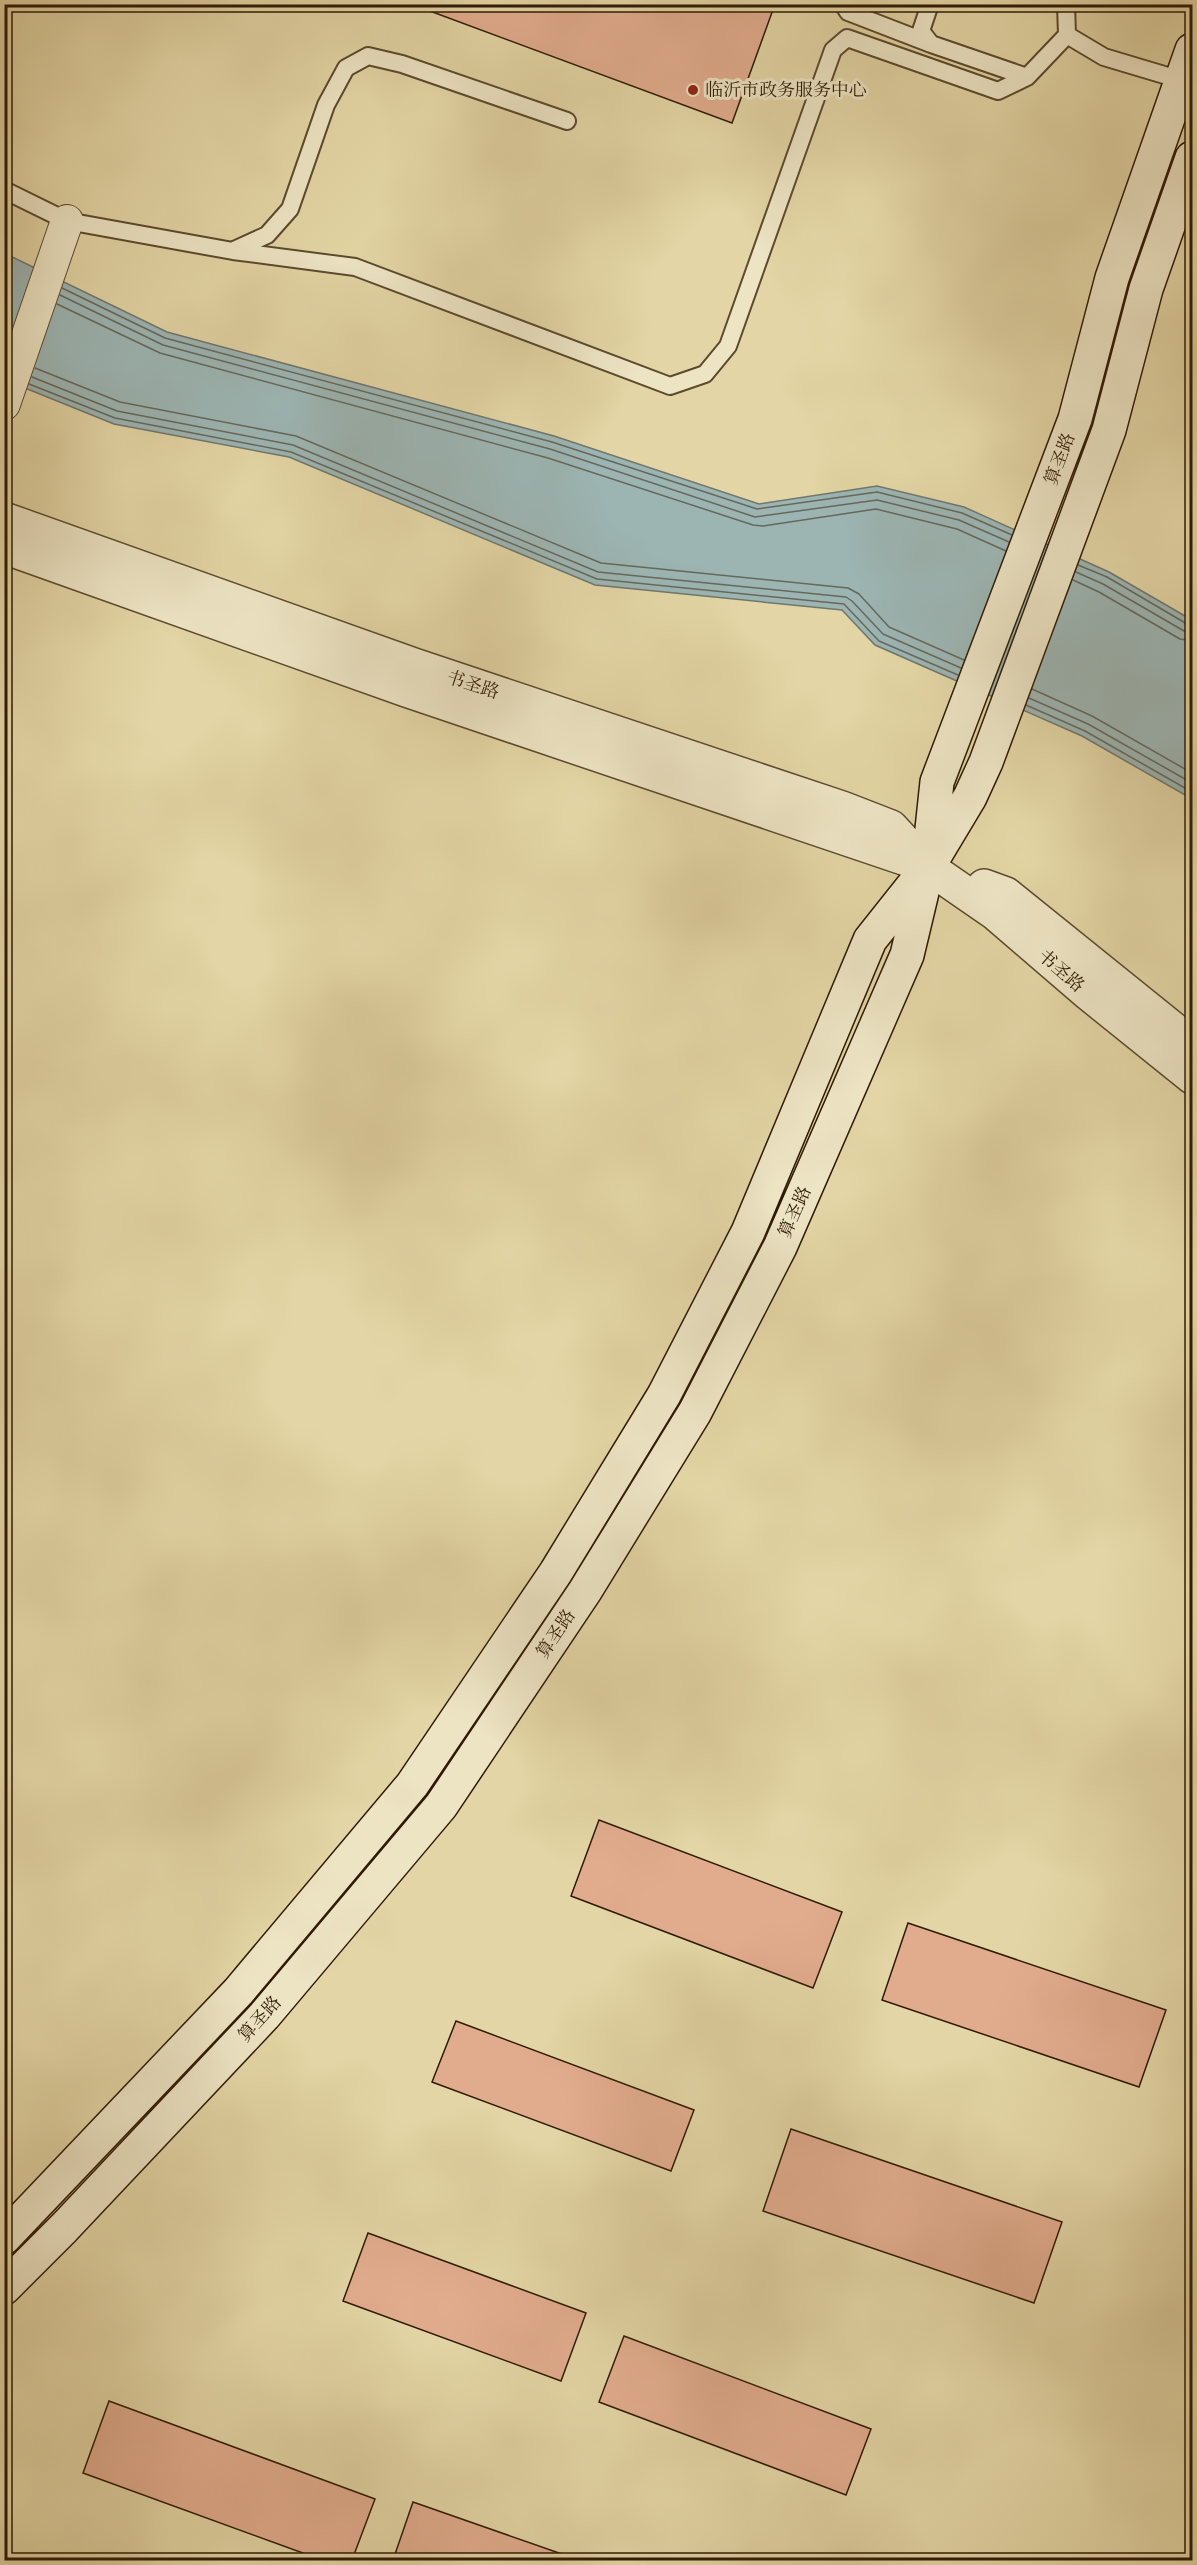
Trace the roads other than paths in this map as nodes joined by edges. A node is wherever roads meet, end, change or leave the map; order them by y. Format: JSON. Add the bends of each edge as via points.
{"nodes":[{"id":1,"x":843,"y":4,"type":"edge"},
{"id":2,"x":930,"y":4,"type":"edge"},
{"id":3,"x":1066,"y":4,"type":"edge"},
{"id":4,"x":1067,"y":35,"type":"junction"},
{"id":5,"x":931,"y":44,"type":"junction"},
{"id":6,"x":1192,"y":50,"type":"edge"},
{"id":7,"x":1028,"y":77,"type":"junction"},
{"id":8,"x":1181,"y":80,"type":"junction"},
{"id":9,"x":567,"y":121,"type":"dead end"},
{"id":10,"x":1192,"y":158,"type":"edge"},
{"id":11,"x":4,"y":190,"type":"edge"},
{"id":12,"x":63,"y":233,"type":"junction"},
{"id":13,"x":233,"y":251,"type":"junction"},
{"id":14,"x":6,"y":396,"type":"edge"},
{"id":15,"x":4,"y":519,"type":"edge"},
{"id":16,"x":4,"y":547,"type":"edge"},
{"id":17,"x":928,"y":867,"type":"junction"},
{"id":18,"x":1192,"y":1044,"type":"edge"},
{"id":19,"x":1192,"y":1077,"type":"edge"},
{"id":20,"x":4,"y":2238,"type":"edge"},
{"id":21,"x":4,"y":2288,"type":"edge"}],
"edges":[{"from":1,"to":5,"type":"lane","via":[[848,12]]},
{"from":2,"to":5,"type":"lane","via":[[921,31]]},
{"from":3,"to":4,"type":"lane"},
{"from":4,"to":7,"type":"lane"},
{"from":4,"to":8,"type":"lane","via":[[1104,57]]},
{"from":5,"to":7,"type":"lane"},
{"from":6,"to":8,"type":"main road","name":"算圣路"},
{"from":7,"to":13,"type":"lane","via":[[998,92],[847,38],[832,50],[728,346],[705,374],[670,386],[355,267]]},
{"from":8,"to":17,"type":"main road","name":"算圣路","via":[[1112,278],[1075,419],[937,782]]},
{"from":9,"to":13,"type":"lane","via":[[368,56],[346,68],[326,105],[290,209],[267,235]]},
{"from":10,"to":17,"type":"main road","name":"算圣路","via":[[1146,289],[1109,430],[995,741],[970,797]]},
{"from":11,"to":12,"type":"lane"},
{"from":12,"to":13,"type":"lane"},
{"from":12,"to":14,"type":"street"},
{"from":15,"to":17,"type":"main road","name":"书圣路","via":[[414,665],[842,808],[891,827]]},
{"from":16,"to":17,"type":"main road","name":"书圣路","via":[[406,690]]},
{"from":17,"to":18,"type":"main road","name":"书圣路","via":[[1006,894]]},
{"from":17,"to":19,"type":"main road","name":"书圣路","via":[[996,914]]},
{"from":17,"to":20,"type":"main road","name":"算圣路","via":[[870,940],[748,1232],[664,1395],[556,1572],[419,1776],[238,1992]]},
{"from":17,"to":21,"type":"main road","name":"算圣路","via":[[907,955],[780,1247],[694,1412],[585,1591],[441,1806],[264,2016]]}]}
